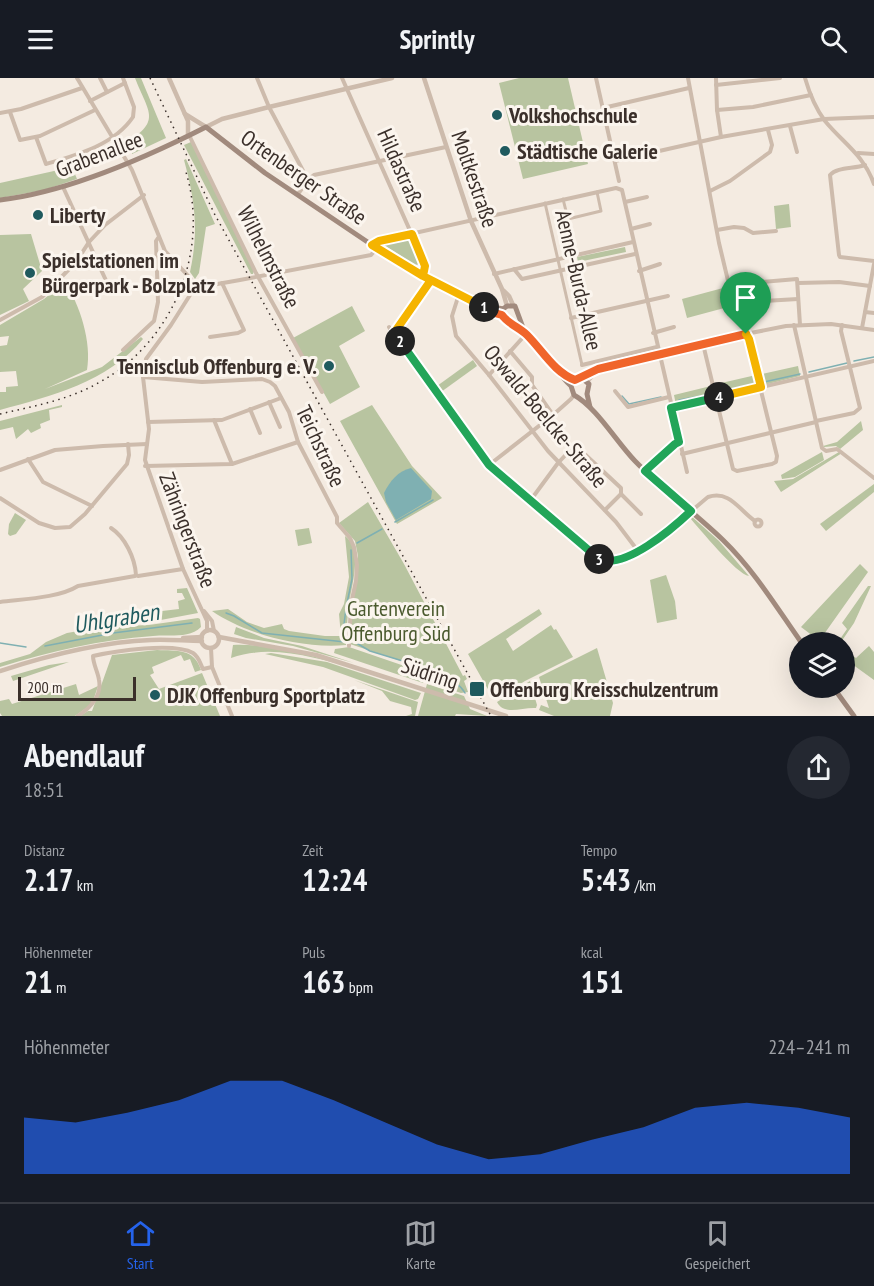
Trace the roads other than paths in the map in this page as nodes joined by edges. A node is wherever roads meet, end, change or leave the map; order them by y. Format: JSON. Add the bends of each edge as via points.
{"nodes":[{"id":1,"x":77,"y":78,"type":"edge"},
{"id":2,"x":100,"y":78,"type":"edge"},
{"id":3,"x":169,"y":78,"type":"edge"},
{"id":4,"x":256,"y":78,"type":"edge"},
{"id":5,"x":342,"y":78,"type":"edge"},
{"id":6,"x":392,"y":78,"type":"edge"},
{"id":7,"x":424,"y":78,"type":"edge"},
{"id":8,"x":596,"y":78,"type":"edge"},
{"id":9,"x":688,"y":78,"type":"edge"},
{"id":10,"x":716,"y":78,"type":"edge"},
{"id":11,"x":780,"y":78,"type":"edge"},
{"id":12,"x":805,"y":78,"type":"edge"},
{"id":13,"x":124,"y":80,"type":"edge"},
{"id":14,"x":716,"y":85,"type":"junction"},
{"id":15,"x":348,"y":87,"type":"junction"},
{"id":16,"x":82,"y":88,"type":"junction"},
{"id":17,"x":689,"y":88,"type":"junction"},
{"id":18,"x":107,"y":92,"type":"junction"},
{"id":19,"x":811,"y":95,"type":"junction"},
{"id":20,"x":90,"y":101,"type":"junction"},
{"id":21,"x":269,"y":107,"type":"junction"},
{"id":22,"x":603,"y":108,"type":"junction"},
{"id":23,"x":95,"y":110,"type":"junction"},
{"id":24,"x":717,"y":111,"type":"junction"},
{"id":25,"x":10,"y":112,"type":"junction"},
{"id":26,"x":0,"y":114,"type":"edge"},
{"id":27,"x":185,"y":114,"type":"junction"},
{"id":28,"x":874,"y":117,"type":"edge"},
{"id":29,"x":824,"y":119,"type":"junction"},
{"id":30,"x":790,"y":126,"type":"junction"},
{"id":31,"x":206,"y":127,"type":"junction"},
{"id":32,"x":768,"y":130,"type":"junction"},
{"id":33,"x":189,"y":136,"type":"junction"},
{"id":34,"x":36,"y":137,"type":"junction"},
{"id":35,"x":112,"y":137,"type":"junction"},
{"id":36,"x":721,"y":137,"type":"junction"},
{"id":37,"x":700,"y":142,"type":"junction"},
{"id":38,"x":446,"y":147,"type":"junction"},
{"id":39,"x":797,"y":152,"type":"dead end"},
{"id":40,"x":858,"y":153,"type":"junction"},
{"id":41,"x":874,"y":154,"type":"edge"},
{"id":42,"x":379,"y":161,"type":"junction"},
{"id":43,"x":615,"y":161,"type":"junction"},
{"id":44,"x":128,"y":162,"type":"junction"},
{"id":45,"x":865,"y":165,"type":"junction"},
{"id":46,"x":308,"y":180,"type":"junction"},
{"id":47,"x":619,"y":181,"type":"dead end"},
{"id":48,"x":874,"y":184,"type":"edge"},
{"id":49,"x":63,"y":187,"type":"junction"},
{"id":50,"x":710,"y":191,"type":"junction"},
{"id":51,"x":597,"y":192,"type":"junction"},
{"id":52,"x":298,"y":194,"type":"junction"},
{"id":53,"x":144,"y":195,"type":"junction"},
{"id":54,"x":647,"y":197,"type":"dead end"},
{"id":55,"x":563,"y":199,"type":"junction"},
{"id":56,"x":0,"y":200,"type":"edge"},
{"id":57,"x":625,"y":202,"type":"junction"},
{"id":58,"x":545,"y":203,"type":"junction"},
{"id":59,"x":471,"y":221,"type":"junction"},
{"id":60,"x":650,"y":224,"type":"dead end"},
{"id":61,"x":631,"y":229,"type":"junction"},
{"id":62,"x":717,"y":230,"type":"junction"},
{"id":63,"x":776,"y":231,"type":"dead end"},
{"id":64,"x":412,"y":234,"type":"junction"},
{"id":65,"x":159,"y":238,"type":"junction"},
{"id":66,"x":89,"y":242,"type":"junction"},
{"id":67,"x":633,"y":242,"type":"junction"},
{"id":68,"x":374,"y":247,"type":"junction"},
{"id":69,"x":635,"y":254,"type":"junction"},
{"id":70,"x":572,"y":256,"type":"junction"},
{"id":71,"x":558,"y":260,"type":"junction"},
{"id":72,"x":874,"y":262,"type":"edge"},
{"id":73,"x":660,"y":264,"type":"dead end"},
{"id":74,"x":574,"y":268,"type":"junction"},
{"id":75,"x":514,"y":269,"type":"junction"},
{"id":76,"x":560,"y":271,"type":"junction"},
{"id":77,"x":639,"y":271,"type":"junction"},
{"id":78,"x":494,"y":274,"type":"junction"},
{"id":79,"x":423,"y":276,"type":"junction"},
{"id":80,"x":256,"y":277,"type":"junction"},
{"id":81,"x":873,"y":278,"type":"edge"},
{"id":82,"x":431,"y":280,"type":"junction"},
{"id":83,"x":797,"y":281,"type":"junction"},
{"id":84,"x":222,"y":283,"type":"junction"},
{"id":85,"x":193,"y":285,"type":"junction"},
{"id":86,"x":870,"y":286,"type":"junction"},
{"id":87,"x":109,"y":287,"type":"dead end"},
{"id":88,"x":459,"y":294,"type":"junction"},
{"id":89,"x":668,"y":296,"type":"dead end"},
{"id":90,"x":798,"y":299,"type":"junction"},
{"id":91,"x":646,"y":301,"type":"junction"},
{"id":92,"x":764,"y":301,"type":"junction"},
{"id":93,"x":506,"y":309,"type":"junction"},
{"id":94,"x":865,"y":312,"type":"junction"},
{"id":95,"x":874,"y":313,"type":"edge"},
{"id":96,"x":739,"y":314,"type":"junction"},
{"id":97,"x":518,"y":316,"type":"junction"},
{"id":98,"x":571,"y":318,"type":"junction"},
{"id":99,"x":0,"y":320,"type":"edge"},
{"id":100,"x":510,"y":321,"type":"junction"},
{"id":101,"x":797,"y":325,"type":"junction"},
{"id":102,"x":842,"y":325,"type":"junction"},
{"id":103,"x":389,"y":327,"type":"dead end"},
{"id":104,"x":674,"y":327,"type":"dead end"},
{"id":105,"x":862,"y":328,"type":"junction"},
{"id":106,"x":874,"y":330,"type":"edge"},
{"id":107,"x":394,"y":333,"type":"junction"},
{"id":108,"x":653,"y":333,"type":"junction"},
{"id":109,"x":526,"y":334,"type":"junction"},
{"id":110,"x":746,"y":334,"type":"junction"},
{"id":111,"x":210,"y":337,"type":"dead end"},
{"id":112,"x":703,"y":344,"type":"junction"},
{"id":113,"x":657,"y":347,"type":"junction"},
{"id":114,"x":123,"y":350,"type":"dead end"},
{"id":115,"x":510,"y":351,"type":"junction"},
{"id":116,"x":659,"y":355,"type":"junction"},
{"id":117,"x":874,"y":361,"type":"edge"},
{"id":118,"x":582,"y":365,"type":"joint"},
{"id":119,"x":850,"y":366,"type":"junction"},
{"id":120,"x":598,"y":369,"type":"junction"},
{"id":121,"x":558,"y":370,"type":"junction"},
{"id":122,"x":489,"y":375,"type":"junction"},
{"id":123,"x":143,"y":377,"type":"junction"},
{"id":124,"x":806,"y":377,"type":"junction"},
{"id":125,"x":578,"y":380,"type":"junction"},
{"id":126,"x":587,"y":382,"type":"junction"},
{"id":127,"x":571,"y":386,"type":"junction"},
{"id":128,"x":761,"y":387,"type":"junction"},
{"id":129,"x":615,"y":391,"type":"dead end"},
{"id":130,"x":322,"y":392,"type":"dead end"},
{"id":131,"x":574,"y":394,"type":"junction"},
{"id":132,"x":587,"y":394,"type":"junction"},
{"id":133,"x":580,"y":397,"type":"junction"},
{"id":134,"x":669,"y":397,"type":"junction"},
{"id":135,"x":281,"y":398,"type":"junction"},
{"id":136,"x":716,"y":398,"type":"junction"},
{"id":137,"x":269,"y":402,"type":"junction"},
{"id":138,"x":590,"y":407,"type":"junction"},
{"id":139,"x":671,"y":408,"type":"junction"},
{"id":140,"x":250,"y":409,"type":"junction"},
{"id":141,"x":553,"y":415,"type":"junction"},
{"id":142,"x":214,"y":420,"type":"junction"},
{"id":143,"x":148,"y":422,"type":"junction"},
{"id":144,"x":816,"y":422,"type":"junction"},
{"id":145,"x":280,"y":427,"type":"dead end"},
{"id":146,"x":531,"y":431,"type":"junction"},
{"id":147,"x":260,"y":433,"type":"dead end"},
{"id":148,"x":771,"y":433,"type":"junction"},
{"id":149,"x":298,"y":442,"type":"junction"},
{"id":150,"x":679,"y":442,"type":"junction"},
{"id":151,"x":726,"y":443,"type":"junction"},
{"id":152,"x":128,"y":444,"type":"junction"},
{"id":153,"x":147,"y":444,"type":"junction"},
{"id":154,"x":682,"y":454,"type":"junction"},
{"id":155,"x":28,"y":459,"type":"junction"},
{"id":156,"x":558,"y":463,"type":"junction"},
{"id":157,"x":232,"y":464,"type":"junction"},
{"id":158,"x":489,"y":465,"type":"junction"},
{"id":159,"x":146,"y":466,"type":"junction"},
{"id":160,"x":0,"y":470,"type":"edge"},
{"id":161,"x":645,"y":471,"type":"junction"},
{"id":162,"x":687,"y":472,"type":"dead end"},
{"id":163,"x":874,"y":478,"type":"edge"},
{"id":164,"x":621,"y":494,"type":"junction"},
{"id":165,"x":0,"y":498,"type":"edge"},
{"id":166,"x":530,"y":501,"type":"junction"},
{"id":167,"x":92,"y":506,"type":"junction"},
{"id":168,"x":605,"y":510,"type":"junction"},
{"id":169,"x":691,"y":511,"type":"junction"},
{"id":170,"x":640,"y":514,"type":"dead end"},
{"id":171,"x":755,"y":521,"type":"dead end"},
{"id":172,"x":111,"y":528,"type":"dead end"},
{"id":173,"x":638,"y":551,"type":"junction"},
{"id":174,"x":183,"y":569,"type":"junction"},
{"id":175,"x":136,"y":576,"type":"junction"},
{"id":176,"x":0,"y":602,"type":"edge"},
{"id":177,"x":201,"y":608,"type":"junction"},
{"id":178,"x":207,"y":631,"type":"junction"},
{"id":179,"x":214,"y":631,"type":"junction"},
{"id":180,"x":794,"y":632,"type":"edge"},
{"id":181,"x":202,"y":639,"type":"junction"},
{"id":182,"x":219,"y":639,"type":"junction"},
{"id":183,"x":349,"y":646,"type":"dead end"},
{"id":184,"x":210,"y":648,"type":"junction"},
{"id":185,"x":212,"y":667,"type":"junction"},
{"id":186,"x":0,"y":671,"type":"edge"},
{"id":187,"x":841,"y":698,"type":"edge"},
{"id":188,"x":78,"y":716,"type":"edge"},
{"id":189,"x":232,"y":716,"type":"edge"},
{"id":190,"x":506,"y":716,"type":"edge"},
{"id":191,"x":852,"y":716,"type":"edge"}],
"edges":[{"from":1,"to":16,"type":"street"},
{"from":2,"to":18,"type":"street"},
{"from":3,"to":27,"type":"street","name":"Wilhelmstraße"},
{"from":4,"to":21,"type":"street"},
{"from":5,"to":15,"type":"street","name":"Hildastraße"},
{"from":6,"to":15,"type":"street"},
{"from":7,"to":38,"type":"street","name":"Moltkestraße"},
{"from":8,"to":22,"type":"street"},
{"from":9,"to":17,"type":"street"},
{"from":10,"to":14,"type":"street"},
{"from":11,"to":14,"type":"street"},
{"from":12,"to":19,"type":"street"},
{"from":13,"to":18,"type":"street"},
{"from":13,"to":35,"type":"street","via":[[134,107],[133,117]]},
{"from":14,"to":24,"type":"street"},
{"from":15,"to":21,"type":"street"},
{"from":15,"to":42,"type":"street","name":"Hildastraße"},
{"from":16,"to":20,"type":"street"},
{"from":16,"to":25,"type":"street"},
{"from":17,"to":22,"type":"street"},
{"from":17,"to":37,"type":"street"},
{"from":18,"to":20,"type":"street"},
{"from":19,"to":24,"type":"street"},
{"from":19,"to":29,"type":"street"},
{"from":20,"to":23,"type":"street"},
{"from":21,"to":31,"type":"street"},
{"from":21,"to":46,"type":"street"},
{"from":22,"to":43,"type":"street"},
{"from":23,"to":34,"type":"street"},
{"from":23,"to":35,"type":"street"},
{"from":24,"to":36,"type":"street"},
{"from":25,"to":26,"type":"street"},
{"from":25,"to":34,"type":"street","via":[[19,140]]},
{"from":27,"to":31,"type":"street"},
{"from":27,"to":33,"type":"street","name":"Wilhelmstraße"},
{"from":28,"to":29,"type":"street"},
{"from":29,"to":30,"type":"street"},
{"from":29,"to":40,"type":"street"},
{"from":30,"to":32,"type":"street"},
{"from":30,"to":39,"type":"street"},
{"from":31,"to":33,"type":"main road","name":"Grabenallee"},
{"from":31,"to":52,"type":"main road","name":"Ortenberger Straße"},
{"from":32,"to":36,"type":"street"},
{"from":32,"to":50,"type":"street","via":[[770,152]]},
{"from":33,"to":44,"type":"main road","name":"Grabenallee"},
{"from":33,"to":80,"type":"street","name":"Wilhelmstraße"},
{"from":34,"to":35,"type":"street","via":[[46,164],[91,150]]},
{"from":35,"to":44,"type":"street"},
{"from":36,"to":37,"type":"street"},
{"from":37,"to":43,"type":"street"},
{"from":37,"to":50,"type":"street"},
{"from":38,"to":42,"type":"street"},
{"from":38,"to":59,"type":"street","name":"Moltkestraße"},
{"from":40,"to":41,"type":"street"},
{"from":40,"to":45,"type":"street"},
{"from":42,"to":46,"type":"street"},
{"from":42,"to":64,"type":"street","name":"Hildastraße"},
{"from":43,"to":47,"type":"street"},
{"from":44,"to":49,"type":"main road","name":"Grabenallee"},
{"from":44,"to":53,"type":"street"},
{"from":45,"to":48,"type":"street"},
{"from":45,"to":72,"type":"street","via":[[830,174],[840,257]]},
{"from":46,"to":52,"type":"street"},
{"from":49,"to":56,"type":"main road","name":"Grabenallee"},
{"from":49,"to":66,"type":"street"},
{"from":50,"to":62,"type":"street"},
{"from":51,"to":55,"type":"street"},
{"from":51,"to":55,"type":"street","via":[[601,210],[568,219]]},
{"from":51,"to":57,"type":"street","via":[[622,190]]},
{"from":52,"to":68,"type":"main road","name":"Ortenberger Straße"},
{"from":53,"to":65,"type":"street"},
{"from":53,"to":66,"type":"street"},
{"from":54,"to":57,"type":"street"},
{"from":55,"to":58,"type":"street"},
{"from":57,"to":61,"type":"street"},
{"from":58,"to":59,"type":"street"},
{"from":58,"to":71,"type":"street","name":"Aenne-Burda-Allee"},
{"from":59,"to":64,"type":"street"},
{"from":59,"to":78,"type":"street","name":"Moltkestraße"},
{"from":60,"to":61,"type":"street"},
{"from":61,"to":67,"type":"street"},
{"from":62,"to":63,"type":"street","via":[[734,227],[753,233]]},
{"from":62,"to":96,"type":"street"},
{"from":64,"to":68,"type":"street","via":[[379,241]]},
{"from":64,"to":79,"type":"street","name":"Hildastraße","via":[[425,266]]},
{"from":65,"to":85,"type":"street"},
{"from":65,"to":114,"type":"street","via":[[154,321]]},
{"from":66,"to":87,"type":"street"},
{"from":66,"to":99,"type":"street","via":[[76,262],[42,297]]},
{"from":67,"to":69,"type":"street"},
{"from":67,"to":70,"type":"street"},
{"from":68,"to":79,"type":"main road","name":"Ortenberger Straße"},
{"from":68,"to":80,"type":"street","via":[[371,255]]},
{"from":69,"to":74,"type":"street"},
{"from":69,"to":77,"type":"street"},
{"from":70,"to":71,"type":"street"},
{"from":70,"to":74,"type":"street"},
{"from":71,"to":75,"type":"street"},
{"from":71,"to":76,"type":"street","name":"Aenne-Burda-Allee"},
{"from":72,"to":81,"type":"street"},
{"from":73,"to":77,"type":"street"},
{"from":74,"to":76,"type":"street"},
{"from":75,"to":76,"type":"street","via":[[522,279]]},
{"from":75,"to":78,"type":"street"},
{"from":76,"to":98,"type":"street","name":"Aenne-Burda-Allee"},
{"from":77,"to":91,"type":"street"},
{"from":78,"to":93,"type":"street","name":"Moltkestraße","via":[[509,296]]},
{"from":79,"to":82,"type":"main road","name":"Ortenberger Straße"},
{"from":80,"to":84,"type":"street"},
{"from":80,"to":130,"type":"street","name":"Wilhelmstraße"},
{"from":81,"to":86,"type":"street"},
{"from":82,"to":88,"type":"main road","name":"Ortenberger Straße"},
{"from":82,"to":107,"type":"street"},
{"from":83,"to":86,"type":"street"},
{"from":83,"to":90,"type":"street"},
{"from":83,"to":92,"type":"street","via":[[761,282]]},
{"from":84,"to":85,"type":"street"},
{"from":84,"to":111,"type":"street","via":[[244,330]]},
{"from":85,"to":123,"type":"street","name":"Zähringerstraße","via":[[171,325],[149,353]]},
{"from":86,"to":94,"type":"street"},
{"from":88,"to":93,"type":"main road","name":"Ortenberger Straße","via":[[480,304]]},
{"from":88,"to":122,"type":"street","name":"Oswald-Boelcke-Straße","via":[[452,316],[454,332]]},
{"from":89,"to":91,"type":"street"},
{"from":90,"to":92,"type":"street"},
{"from":90,"to":101,"type":"street"},
{"from":91,"to":98,"type":"street"},
{"from":91,"to":108,"type":"street"},
{"from":92,"to":96,"type":"street"},
{"from":93,"to":97,"type":"main road","via":[[518,310]]},
{"from":93,"to":100,"type":"main road","via":[[505,319]]},
{"from":94,"to":95,"type":"street"},
{"from":94,"to":105,"type":"street"},
{"from":96,"to":110,"type":"street"},
{"from":97,"to":100,"type":"main road"},
{"from":97,"to":109,"type":"main road"},
{"from":98,"to":118,"type":"street","name":"Aenne-Burda-Allee"},
{"from":100,"to":109,"type":"main road"},
{"from":101,"to":102,"type":"street"},
{"from":101,"to":110,"type":"street"},
{"from":101,"to":124,"type":"street"},
{"from":102,"to":105,"type":"street"},
{"from":102,"to":119,"type":"street"},
{"from":103,"to":107,"type":"street"},
{"from":104,"to":108,"type":"street"},
{"from":105,"to":106,"type":"street"},
{"from":107,"to":158,"type":"street"},
{"from":108,"to":113,"type":"street"},
{"from":109,"to":115,"type":"street"},
{"from":109,"to":121,"type":"main road"},
{"from":110,"to":112,"type":"street"},
{"from":110,"to":128,"type":"street"},
{"from":112,"to":116,"type":"street"},
{"from":112,"to":136,"type":"street"},
{"from":113,"to":116,"type":"street"},
{"from":113,"to":118,"type":"street"},
{"from":115,"to":122,"type":"street"},
{"from":115,"to":141,"type":"street","via":[[532,377],[532,385]]},
{"from":116,"to":120,"type":"street"},
{"from":116,"to":134,"type":"street"},
{"from":117,"to":119,"type":"street"},
{"from":119,"to":124,"type":"street"},
{"from":119,"to":144,"type":"street","via":[[859,410]]},
{"from":120,"to":125,"type":"street"},
{"from":120,"to":126,"type":"street"},
{"from":121,"to":125,"type":"main road"},
{"from":121,"to":127,"type":"main road"},
{"from":122,"to":146,"type":"street","name":"Oswald-Boelcke-Straße"},
{"from":123,"to":135,"type":"street","name":"Teichstraße","via":[[202,382],[267,380]]},
{"from":123,"to":143,"type":"street","name":"Zähringerstraße"},
{"from":124,"to":128,"type":"street"},
{"from":124,"to":144,"type":"street"},
{"from":125,"to":126,"type":"main road"},
{"from":125,"to":127,"type":"main road"},
{"from":126,"to":132,"type":"main road"},
{"from":127,"to":131,"type":"main road"},
{"from":128,"to":136,"type":"street"},
{"from":128,"to":148,"type":"street"},
{"from":129,"to":134,"type":"street","via":[[628,406]]},
{"from":131,"to":133,"type":"main road"},
{"from":131,"to":141,"type":"street"},
{"from":132,"to":133,"type":"main road"},
{"from":132,"to":138,"type":"main road"},
{"from":133,"to":138,"type":"main road"},
{"from":134,"to":139,"type":"street"},
{"from":135,"to":137,"type":"street"},
{"from":135,"to":149,"type":"street","name":"Teichstraße"},
{"from":136,"to":139,"type":"street"},
{"from":136,"to":151,"type":"street"},
{"from":137,"to":140,"type":"street"},
{"from":137,"to":145,"type":"street"},
{"from":138,"to":161,"type":"main road"},
{"from":139,"to":150,"type":"street"},
{"from":140,"to":142,"type":"street"},
{"from":140,"to":147,"type":"street"},
{"from":141,"to":146,"type":"street"},
{"from":142,"to":143,"type":"street"},
{"from":142,"to":157,"type":"street"},
{"from":143,"to":153,"type":"street","name":"Zähringerstraße"},
{"from":144,"to":148,"type":"street"},
{"from":144,"to":163,"type":"street","via":[[824,450],[837,449]]},
{"from":146,"to":156,"type":"street","name":"Oswald-Boelcke-Straße"},
{"from":146,"to":158,"type":"street"},
{"from":148,"to":151,"type":"street"},
{"from":148,"to":151,"type":"street","via":[[777,460],[772,464],[735,471]]},
{"from":149,"to":157,"type":"street"},
{"from":149,"to":183,"type":"street","name":"Teichstraße","via":[[337,523],[354,547],[356,581]]},
{"from":150,"to":154,"type":"street"},
{"from":150,"to":161,"type":"street"},
{"from":151,"to":154,"type":"street"},
{"from":152,"to":153,"type":"street"},
{"from":152,"to":155,"type":"street","via":[[62,449]]},
{"from":152,"to":167,"type":"street","via":[[126,464]]},
{"from":153,"to":159,"type":"street","name":"Zähringerstraße"},
{"from":154,"to":162,"type":"street"},
{"from":155,"to":160,"type":"street"},
{"from":155,"to":167,"type":"street","via":[[43,482]]},
{"from":156,"to":164,"type":"street","via":[[575,445],[621,488]]},
{"from":156,"to":166,"type":"street"},
{"from":156,"to":168,"type":"street","name":"Oswald-Boelcke-Straße"},
{"from":157,"to":159,"type":"street"},
{"from":158,"to":166,"type":"street"},
{"from":159,"to":174,"type":"street","name":"Zähringerstraße"},
{"from":161,"to":169,"type":"main road"},
{"from":164,"to":168,"type":"street"},
{"from":164,"to":170,"type":"street"},
{"from":165,"to":167,"type":"street","via":[[39,523],[55,528],[70,527]]},
{"from":166,"to":173,"type":"street","via":[[600,559],[610,561]]},
{"from":168,"to":173,"type":"street","name":"Oswald-Boelcke-Straße"},
{"from":169,"to":171,"type":"street","via":[[708,497],[724,496]]},
{"from":169,"to":173,"type":"street"},
{"from":169,"to":180,"type":"main road","via":[[742,560]]},
{"from":172,"to":175,"type":"street","via":[[121,534]]},
{"from":174,"to":175,"type":"street"},
{"from":174,"to":177,"type":"street","name":"Zähringerstraße"},
{"from":175,"to":176,"type":"street"},
{"from":177,"to":178,"type":"street","name":"Zähringerstraße"},
{"from":177,"to":179,"type":"street","name":"Zähringerstraße","via":[[212,621]]},
{"from":178,"to":179,"type":"street"},
{"from":178,"to":181,"type":"street"},
{"from":179,"to":182,"type":"street"},
{"from":181,"to":184,"type":"street"},
{"from":181,"to":186,"type":"street","via":[[96,645]]},
{"from":182,"to":184,"type":"street"},
{"from":182,"to":190,"type":"street","name":"Südring","via":[[316,655]]},
{"from":184,"to":185,"type":"street"},
{"from":185,"to":188,"type":"street","via":[[203,669],[191,652],[169,648],[93,656],[99,689],[91,707]]},
{"from":185,"to":189,"type":"street"},
{"from":187,"to":191,"type":"main road"}]}
